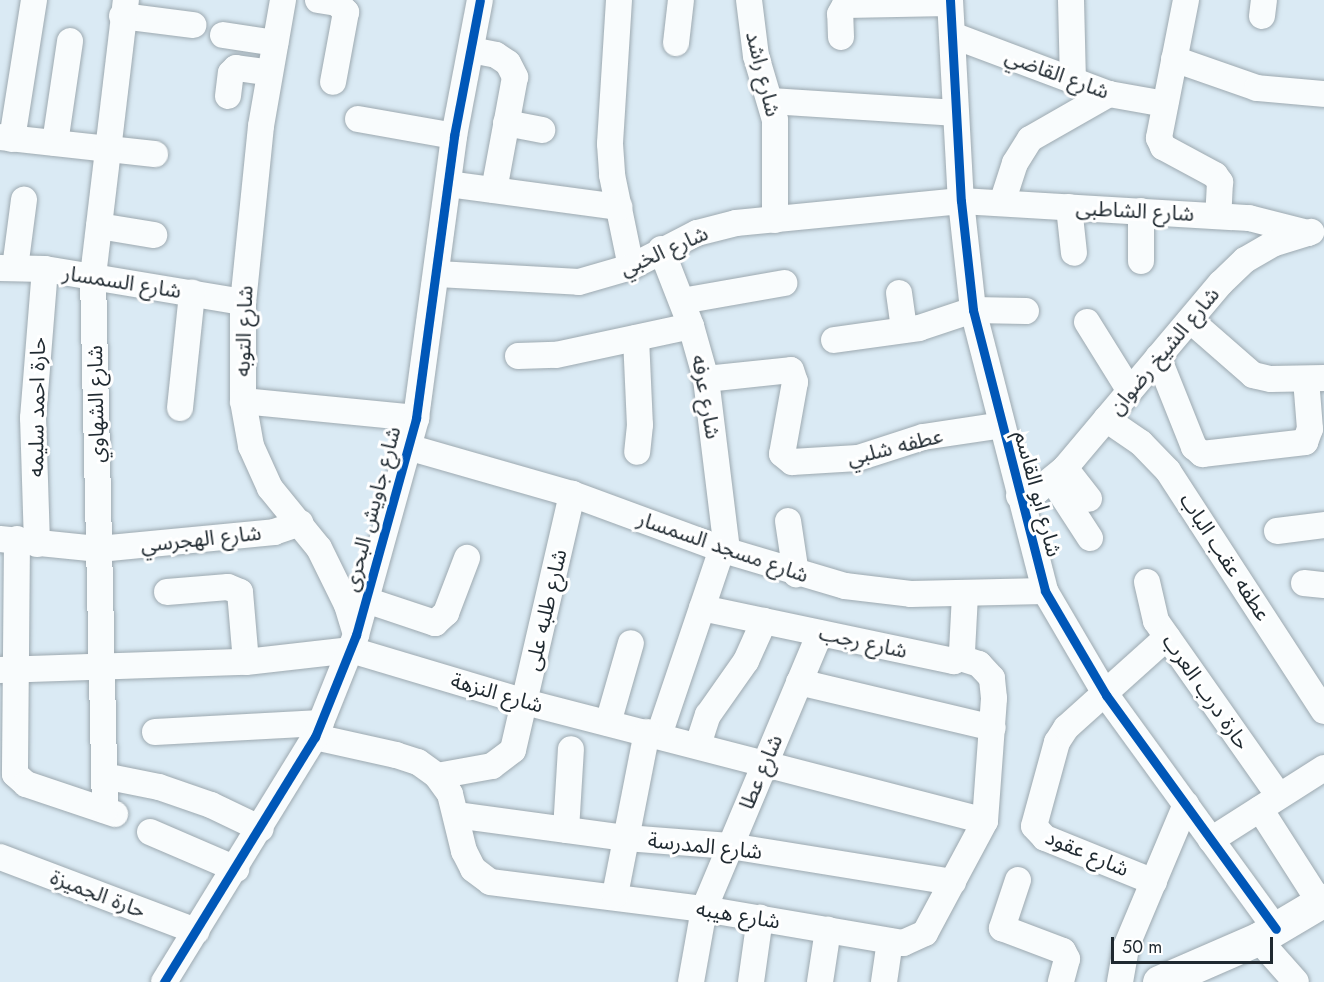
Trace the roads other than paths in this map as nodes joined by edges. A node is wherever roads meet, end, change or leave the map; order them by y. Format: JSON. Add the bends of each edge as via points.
{"nodes":[{"id":1,"x":34,"y":0,"type":"edge"},
{"id":2,"x":283,"y":0,"type":"edge"},
{"id":3,"x":318,"y":0,"type":"edge"},
{"id":4,"x":480,"y":0,"type":"edge"},
{"id":5,"x":619,"y":0,"type":"edge"},
{"id":6,"x":681,"y":0,"type":"edge"},
{"id":7,"x":749,"y":0,"type":"edge"},
{"id":8,"x":1071,"y":0,"type":"edge"},
{"id":9,"x":1186,"y":0,"type":"edge"},
{"id":10,"x":950,"y":1,"type":"edge"},
{"id":11,"x":124,"y":8,"type":"edge"},
{"id":12,"x":193,"y":26,"type":"dead end"},
{"id":13,"x":223,"y":35,"type":"dead end"},
{"id":14,"x":952,"y":35,"type":"junction"},
{"id":15,"x":841,"y":37,"type":"dead end"},
{"id":16,"x":70,"y":40,"type":"dead end"},
{"id":17,"x":275,"y":43,"type":"junction"},
{"id":18,"x":676,"y":43,"type":"dead end"},
{"id":19,"x":471,"y":50,"type":"junction"},
{"id":20,"x":1174,"y":59,"type":"junction"},
{"id":21,"x":270,"y":73,"type":"junction"},
{"id":22,"x":1073,"y":81,"type":"junction"},
{"id":23,"x":333,"y":82,"type":"dead end"},
{"id":24,"x":1109,"y":94,"type":"junction"},
{"id":25,"x":1324,"y":94,"type":"edge"},
{"id":26,"x":228,"y":96,"type":"dead end"},
{"id":27,"x":772,"y":101,"type":"junction"},
{"id":28,"x":1165,"y":104,"type":"junction"},
{"id":29,"x":956,"y":113,"type":"junction"},
{"id":30,"x":358,"y":119,"type":"dead end"},
{"id":31,"x":506,"y":123,"type":"junction"},
{"id":32,"x":542,"y":130,"type":"dead end"},
{"id":33,"x":454,"y":136,"type":"junction"},
{"id":34,"x":6,"y":138,"type":"edge"},
{"id":35,"x":55,"y":143,"type":"junction"},
{"id":36,"x":107,"y":149,"type":"junction"},
{"id":37,"x":154,"y":154,"type":"dead end"},
{"id":38,"x":449,"y":184,"type":"junction"},
{"id":39,"x":494,"y":190,"type":"junction"},
{"id":40,"x":24,"y":200,"type":"dead end"},
{"id":41,"x":961,"y":201,"type":"junction"},
{"id":42,"x":1002,"y":203,"type":"junction"},
{"id":43,"x":619,"y":207,"type":"junction"},
{"id":44,"x":1069,"y":207,"type":"junction"},
{"id":45,"x":1141,"y":211,"type":"junction"},
{"id":46,"x":1218,"y":216,"type":"junction"},
{"id":47,"x":775,"y":220,"type":"junction"},
{"id":48,"x":99,"y":226,"type":"junction"},
{"id":49,"x":1316,"y":231,"type":"edge"},
{"id":50,"x":154,"y":235,"type":"dead end"},
{"id":51,"x":661,"y":249,"type":"junction"},
{"id":52,"x":1074,"y":253,"type":"dead end"},
{"id":53,"x":1141,"y":261,"type":"dead end"},
{"id":54,"x":631,"y":267,"type":"junction"},
{"id":55,"x":7,"y":268,"type":"edge"},
{"id":56,"x":45,"y":269,"type":"junction"},
{"id":57,"x":438,"y":274,"type":"junction"},
{"id":58,"x":93,"y":276,"type":"junction"},
{"id":59,"x":784,"y":284,"type":"dead end"},
{"id":60,"x":192,"y":293,"type":"junction"},
{"id":61,"x":899,"y":293,"type":"dead end"},
{"id":62,"x":682,"y":301,"type":"junction"},
{"id":63,"x":243,"y":302,"type":"junction"},
{"id":64,"x":973,"y":310,"type":"junction"},
{"id":65,"x":1026,"y":311,"type":"dead end"},
{"id":66,"x":1190,"y":320,"type":"junction"},
{"id":67,"x":1087,"y":322,"type":"dead end"},
{"id":68,"x":691,"y":326,"type":"junction"},
{"id":69,"x":904,"y":330,"type":"junction"},
{"id":70,"x":636,"y":338,"type":"junction"},
{"id":71,"x":834,"y":340,"type":"dead end"},
{"id":72,"x":518,"y":356,"type":"dead end"},
{"id":73,"x":1158,"y":357,"type":"junction"},
{"id":74,"x":706,"y":379,"type":"junction"},
{"id":75,"x":1315,"y":379,"type":"edge"},
{"id":76,"x":1130,"y":391,"type":"junction"},
{"id":77,"x":243,"y":401,"type":"junction"},
{"id":78,"x":180,"y":408,"type":"dead end"},
{"id":79,"x":416,"y":418,"type":"junction"},
{"id":80,"x":1106,"y":419,"type":"junction"},
{"id":81,"x":1002,"y":425,"type":"junction"},
{"id":82,"x":408,"y":447,"type":"junction"},
{"id":83,"x":637,"y":452,"type":"dead end"},
{"id":84,"x":1059,"y":474,"type":"junction"},
{"id":85,"x":572,"y":494,"type":"junction"},
{"id":86,"x":1019,"y":496,"type":"junction"},
{"id":87,"x":1089,"y":499,"type":"dead end"},
{"id":88,"x":788,"y":521,"type":"dead end"},
{"id":89,"x":300,"y":523,"type":"junction"},
{"id":90,"x":1324,"y":525,"type":"edge"},
{"id":91,"x":1277,"y":531,"type":"dead end"},
{"id":92,"x":1090,"y":538,"type":"dead end"},
{"id":93,"x":18,"y":541,"type":"edge"},
{"id":94,"x":99,"y":549,"type":"junction"},
{"id":95,"x":725,"y":550,"type":"junction"},
{"id":96,"x":467,"y":558,"type":"dead end"},
{"id":97,"x":796,"y":574,"type":"junction"},
{"id":98,"x":1147,"y":582,"type":"dead end"},
{"id":99,"x":1045,"y":591,"type":"junction"},
{"id":100,"x":167,"y":592,"type":"dead end"},
{"id":101,"x":965,"y":594,"type":"junction"},
{"id":102,"x":366,"y":600,"type":"junction"},
{"id":103,"x":702,"y":608,"type":"junction"},
{"id":104,"x":764,"y":621,"type":"junction"},
{"id":105,"x":820,"y":633,"type":"junction"},
{"id":106,"x":1167,"y":637,"type":"junction"},
{"id":107,"x":354,"y":642,"type":"junction"},
{"id":108,"x":630,"y":642,"type":"dead end"},
{"id":109,"x":960,"y":658,"type":"junction"},
{"id":110,"x":246,"y":662,"type":"junction"},
{"id":111,"x":102,"y":665,"type":"junction"},
{"id":112,"x":8,"y":670,"type":"edge"},
{"id":113,"x":799,"y":682,"type":"junction"},
{"id":114,"x":1106,"y":694,"type":"junction"},
{"id":115,"x":525,"y":702,"type":"junction"},
{"id":116,"x":1324,"y":711,"type":"edge"},
{"id":117,"x":609,"y":723,"type":"junction"},
{"id":118,"x":993,"y":728,"type":"junction"},
{"id":119,"x":318,"y":730,"type":"junction"},
{"id":120,"x":155,"y":732,"type":"dead end"},
{"id":121,"x":653,"y":734,"type":"junction"},
{"id":122,"x":698,"y":745,"type":"junction"},
{"id":123,"x":571,"y":749,"type":"dead end"},
{"id":124,"x":765,"y":762,"type":"junction"},
{"id":125,"x":1324,"y":768,"type":"edge"},
{"id":126,"x":104,"y":776,"type":"junction"},
{"id":127,"x":437,"y":776,"type":"junction"},
{"id":128,"x":1269,"y":802,"type":"junction"},
{"id":129,"x":1186,"y":804,"type":"junction"},
{"id":130,"x":110,"y":812,"type":"joint"},
{"id":131,"x":456,"y":815,"type":"junction"},
{"id":132,"x":985,"y":821,"type":"junction"},
{"id":133,"x":261,"y":829,"type":"junction"},
{"id":134,"x":566,"y":830,"type":"junction"},
{"id":135,"x":150,"y":832,"type":"dead end"},
{"id":136,"x":626,"y":838,"type":"junction"},
{"id":137,"x":1211,"y":840,"type":"junction"},
{"id":138,"x":729,"y":846,"type":"junction"},
{"id":139,"x":0,"y":857,"type":"edge"},
{"id":140,"x":236,"y":869,"type":"junction"},
{"id":141,"x":1018,"y":880,"type":"dead end"},
{"id":142,"x":953,"y":882,"type":"junction"},
{"id":143,"x":1154,"y":882,"type":"junction"},
{"id":144,"x":615,"y":896,"type":"junction"},
{"id":145,"x":1322,"y":902,"type":"edge"},
{"id":146,"x":704,"y":909,"type":"junction"},
{"id":147,"x":759,"y":918,"type":"junction"},
{"id":148,"x":828,"y":930,"type":"junction"},
{"id":149,"x":196,"y":931,"type":"junction"},
{"id":150,"x":1267,"y":934,"type":"junction"},
{"id":151,"x":891,"y":941,"type":"junction"},
{"id":152,"x":164,"y":982,"type":"edge"},
{"id":153,"x":691,"y":982,"type":"edge"},
{"id":154,"x":751,"y":982,"type":"edge"},
{"id":155,"x":820,"y":982,"type":"edge"},
{"id":156,"x":884,"y":982,"type":"edge"},
{"id":157,"x":1061,"y":982,"type":"edge"},
{"id":158,"x":1120,"y":982,"type":"edge"},
{"id":159,"x":1159,"y":982,"type":"edge"},
{"id":160,"x":1296,"y":982,"type":"edge"}],
"edges":[{"from":1,"to":34,"type":"street"},
{"from":2,"to":17,"type":"street","name":"شارع التوبه"},
{"from":3,"to":23,"type":"street","via":[[336,3],[346,12]]},
{"from":4,"to":19,"type":"street","name":"شارع جاويش البحرى"},
{"from":5,"to":43,"type":"street","via":[[610,144]]},
{"from":6,"to":18,"type":"street"},
{"from":7,"to":27,"type":"street","name":"شارع راشد","via":[[756,56]]},
{"from":8,"to":22,"type":"street"},
{"from":9,"to":20,"type":"street"},
{"from":10,"to":14,"type":"street","name":"شارع ابو القاسم"},
{"from":10,"to":15,"type":"street","via":[[845,4],[840,14]]},
{"from":11,"to":12,"type":"street"},
{"from":11,"to":36,"type":"street","name":"شارع الشهاوي"},
{"from":13,"to":17,"type":"street"},
{"from":14,"to":22,"type":"street","name":"شارع القاضي"},
{"from":14,"to":29,"type":"street","name":"شارع ابو القاسم"},
{"from":16,"to":35,"type":"street"},
{"from":17,"to":21,"type":"street","name":"شارع التوبه"},
{"from":19,"to":31,"type":"street","via":[[496,55],[508,63],[514,77]]},
{"from":19,"to":33,"type":"street","name":"شارع جاويش البحرى"},
{"from":20,"to":25,"type":"street","via":[[1257,88]]},
{"from":20,"to":28,"type":"street"},
{"from":21,"to":26,"type":"street","via":[[236,68],[231,73]]},
{"from":21,"to":63,"type":"street","name":"شارع التوبه"},
{"from":22,"to":24,"type":"street","name":"شارع القاضي"},
{"from":24,"to":28,"type":"street","name":"شارع القاضي"},
{"from":24,"to":42,"type":"street","via":[[1030,139],[1015,163]]},
{"from":27,"to":29,"type":"street"},
{"from":27,"to":47,"type":"street","name":"شارع راشد"},
{"from":28,"to":46,"type":"street","via":[[1159,138],[1163,147],[1215,175],[1220,182]]},
{"from":29,"to":41,"type":"street","name":"شارع ابو القاسم"},
{"from":30,"to":33,"type":"street"},
{"from":31,"to":32,"type":"street"},
{"from":31,"to":39,"type":"street"},
{"from":33,"to":38,"type":"street","name":"شارع جاويش البحرى"},
{"from":34,"to":35,"type":"street"},
{"from":35,"to":36,"type":"street"},
{"from":36,"to":37,"type":"street"},
{"from":36,"to":48,"type":"street","name":"شارع الشهاوي"},
{"from":38,"to":39,"type":"street"},
{"from":38,"to":57,"type":"street","name":"شارع جاويش البحرى"},
{"from":39,"to":43,"type":"street"},
{"from":40,"to":55,"type":"street"},
{"from":41,"to":42,"type":"street","name":"شارع الشاطبى"},
{"from":41,"to":47,"type":"street","name":"شارع الخبي"},
{"from":41,"to":64,"type":"street","name":"شارع ابو القاسم"},
{"from":42,"to":44,"type":"street","name":"شارع الشاطبى"},
{"from":43,"to":54,"type":"street"},
{"from":44,"to":45,"type":"street","name":"شارع الشاطبى"},
{"from":44,"to":52,"type":"street"},
{"from":45,"to":46,"type":"street","name":"شارع الشاطبى"},
{"from":45,"to":53,"type":"street"},
{"from":46,"to":49,"type":"street","name":"شارع الشاطبى"},
{"from":47,"to":51,"type":"street","name":"شارع الخبي","via":[[707,230]]},
{"from":48,"to":50,"type":"street"},
{"from":48,"to":58,"type":"street","name":"شارع الشهاوي"},
{"from":49,"to":66,"type":"street","name":"شارع الشيخ رضوان","via":[[1275,243],[1245,260]]},
{"from":51,"to":54,"type":"street","name":"شارع الخبي"},
{"from":51,"to":62,"type":"street","name":"شارع عرفه"},
{"from":54,"to":57,"type":"street","name":"شارع الخبي","via":[[579,282]]},
{"from":55,"to":56,"type":"street","name":"شارع السمسار"},
{"from":56,"to":58,"type":"street","name":"شارع السمسار"},
{"from":56,"to":93,"type":"street","name":"حارة احمد سليمه"},
{"from":57,"to":79,"type":"street","name":"شارع جاويش البحرى"},
{"from":58,"to":60,"type":"street","name":"شارع السمسار"},
{"from":58,"to":94,"type":"street","name":"شارع الشهاوي"},
{"from":59,"to":62,"type":"street"},
{"from":60,"to":63,"type":"street","name":"شارع السمسار"},
{"from":60,"to":78,"type":"street"},
{"from":61,"to":69,"type":"street"},
{"from":62,"to":68,"type":"street","name":"شارع عرفه"},
{"from":63,"to":77,"type":"street","name":"شارع التوبه"},
{"from":64,"to":65,"type":"street"},
{"from":64,"to":69,"type":"street"},
{"from":64,"to":81,"type":"street","name":"شارع ابو القاسم"},
{"from":66,"to":73,"type":"street","name":"شارع الشيخ رضوان"},
{"from":66,"to":75,"type":"street","via":[[1253,375]]},
{"from":67,"to":76,"type":"street"},
{"from":68,"to":70,"type":"street"},
{"from":68,"to":74,"type":"street","name":"شارع عرفه"},
{"from":69,"to":71,"type":"street"},
{"from":70,"to":72,"type":"street","via":[[556,355]]},
{"from":70,"to":83,"type":"street","via":[[640,425]]},
{"from":73,"to":75,"type":"street","via":[[1194,447],[1202,454],[1305,442]]},
{"from":73,"to":76,"type":"street","name":"شارع الشيخ رضوان"},
{"from":74,"to":81,"type":"street","name":"عطفه شلبي","via":[[791,370],[795,382],[782,454],[792,462],[849,459],[923,437]]},
{"from":74,"to":95,"type":"street","name":"شارع عرفه"},
{"from":76,"to":80,"type":"street","name":"شارع الشيخ رضوان"},
{"from":77,"to":79,"type":"street"},
{"from":77,"to":89,"type":"street","name":"شارع التوبه","via":[[251,446],[270,488]]},
{"from":79,"to":82,"type":"street","name":"شارع جاويش البحرى"},
{"from":80,"to":84,"type":"street","name":"شارع الشيخ رضوان"},
{"from":80,"to":116,"type":"street","name":"عطفه عقب الباب","via":[[1141,443],[1168,471]]},
{"from":81,"to":86,"type":"street","name":"شارع ابو القاسم"},
{"from":82,"to":85,"type":"street","name":"شارع مسجد السمسار"},
{"from":82,"to":102,"type":"street","name":"شارع جاويش البحرى"},
{"from":84,"to":86,"type":"street","name":"شارع الشيخ رضوان"},
{"from":84,"to":87,"type":"street"},
{"from":84,"to":92,"type":"street"},
{"from":85,"to":95,"type":"street","name":"شارع مسجد السمسار"},
{"from":85,"to":115,"type":"street","name":"شارع طلبه على"},
{"from":86,"to":99,"type":"street","name":"شارع ابو القاسم"},
{"from":88,"to":97,"type":"street"},
{"from":89,"to":94,"type":"street","name":"شارع الهجرسي","via":[[274,532]]},
{"from":89,"to":107,"type":"street","name":"شارع التوبه","via":[[334,576]]},
{"from":90,"to":91,"type":"street"},
{"from":93,"to":94,"type":"street","name":"شارع الهجرسي"},
{"from":93,"to":112,"type":"street","name":"حارة احمد سليمه"},
{"from":94,"to":111,"type":"street","name":"شارع الشهاوي"},
{"from":95,"to":97,"type":"street","name":"شارع مسجد السمسار"},
{"from":95,"to":103,"type":"street"},
{"from":96,"to":102,"type":"street","via":[[446,613],[435,623]]},
{"from":97,"to":101,"type":"street","name":"شارع مسجد السمسار","via":[[878,590]]},
{"from":98,"to":106,"type":"street","name":"حارة درب العرب","via":[[1149,602]]},
{"from":99,"to":101,"type":"street","name":"شارع مسجد السمسار"},
{"from":99,"to":114,"type":"street","name":"شارع ابو القاسم"},
{"from":100,"to":110,"type":"street","via":[[228,587],[240,592]]},
{"from":101,"to":109,"type":"street"},
{"from":102,"to":107,"type":"street","name":"شارع جاويش البحرى"},
{"from":103,"to":104,"type":"street","name":"شارع رجب"},
{"from":103,"to":121,"type":"street"},
{"from":104,"to":105,"type":"street","name":"شارع رجب"},
{"from":104,"to":122,"type":"street","via":[[747,661],[708,715]]},
{"from":105,"to":109,"type":"street","name":"شارع رجب","via":[[948,660]]},
{"from":105,"to":113,"type":"street","name":"شارع عطا"},
{"from":106,"to":114,"type":"street"},
{"from":106,"to":128,"type":"street","name":"حارة درب العرب"},
{"from":107,"to":110,"type":"street","name":"شارع النزهة"},
{"from":107,"to":115,"type":"street","name":"شارع النزهة"},
{"from":107,"to":119,"type":"street","name":"شارع جاويش البحرى"},
{"from":108,"to":117,"type":"street"},
{"from":109,"to":118,"type":"street","name":"شارع هيبه","via":[[979,664],[992,678]]},
{"from":110,"to":111,"type":"street","name":"شارع النزهة"},
{"from":111,"to":112,"type":"street","name":"شارع النزهة"},
{"from":111,"to":126,"type":"street","name":"شارع الشهاوي"},
{"from":112,"to":130,"type":"street","name":"حارة احمد سليمه","via":[[19,781]]},
{"from":113,"to":118,"type":"street"},
{"from":113,"to":124,"type":"street","name":"شارع عطا"},
{"from":114,"to":129,"type":"street","name":"شارع ابو القاسم"},
{"from":114,"to":143,"type":"street","name":"شارع عقود","via":[[1066,728],[1057,742],[1034,826],[1045,838]]},
{"from":115,"to":117,"type":"street","name":"شارع النزهة"},
{"from":115,"to":127,"type":"street","name":"شارع طلبه على","via":[[513,750],[504,760]]},
{"from":117,"to":121,"type":"street","name":"شارع النزهة"},
{"from":118,"to":132,"type":"street","name":"شارع هيبه"},
{"from":119,"to":120,"type":"street","name":"شارع هيبه"},
{"from":119,"to":127,"type":"street","name":"شارع هيبه","via":[[418,762]]},
{"from":119,"to":133,"type":"street","name":"شارع جاويش البحرى"},
{"from":121,"to":122,"type":"street","name":"شارع النزهة"},
{"from":121,"to":136,"type":"street"},
{"from":122,"to":124,"type":"street","name":"شارع النزهة"},
{"from":123,"to":134,"type":"street"},
{"from":124,"to":132,"type":"street","name":"شارع النزهة"},
{"from":124,"to":138,"type":"street","name":"شارع عطا"},
{"from":125,"to":128,"type":"street"},
{"from":126,"to":130,"type":"street","name":"شارع الشهاوي"},
{"from":126,"to":133,"type":"street","via":[[180,794]]},
{"from":127,"to":131,"type":"street","name":"شارع هيبه","via":[[450,794]]},
{"from":128,"to":137,"type":"street"},
{"from":128,"to":145,"type":"street","name":"حارة درب العرب"},
{"from":129,"to":137,"type":"street","name":"شارع ابو القاسم"},
{"from":129,"to":143,"type":"street"},
{"from":131,"to":134,"type":"street","name":"شارع المدرسة"},
{"from":131,"to":144,"type":"street","name":"شارع هيبه","via":[[464,851],[473,869],[490,882]]},
{"from":132,"to":142,"type":"street","name":"شارع هيبه"},
{"from":133,"to":140,"type":"street","name":"شارع جاويش البحرى"},
{"from":134,"to":136,"type":"street","name":"شارع المدرسة"},
{"from":135,"to":140,"type":"street"},
{"from":136,"to":138,"type":"street","name":"شارع المدرسة"},
{"from":136,"to":144,"type":"street"},
{"from":137,"to":150,"type":"street","name":"شارع ابو القاسم"},
{"from":138,"to":142,"type":"street","name":"شارع المدرسة"},
{"from":138,"to":146,"type":"street","name":"شارع عطا"},
{"from":139,"to":149,"type":"street","name":"حارة الجميزة"},
{"from":140,"to":149,"type":"street","name":"شارع جاويش البحرى"},
{"from":141,"to":157,"type":"street","via":[[1002,928],[1063,951],[1067,959]]},
{"from":142,"to":151,"type":"street","name":"شارع هيبه","via":[[925,933],[903,943]]},
{"from":143,"to":158,"type":"street","via":[[1126,947]]},
{"from":144,"to":146,"type":"street","name":"شارع هيبه"},
{"from":145,"to":150,"type":"street"},
{"from":146,"to":147,"type":"street","name":"شارع هيبه"},
{"from":146,"to":153,"type":"street","name":"شارع عطا"},
{"from":147,"to":148,"type":"street","name":"شارع هيبه"},
{"from":147,"to":154,"type":"street"},
{"from":148,"to":151,"type":"street","name":"شارع هيبه"},
{"from":148,"to":155,"type":"street"},
{"from":149,"to":152,"type":"street","name":"شارع جاويش البحرى"},
{"from":150,"to":159,"type":"street"},
{"from":150,"to":160,"type":"street","name":"شارع ابو القاسم"},
{"from":151,"to":156,"type":"street"}]}
